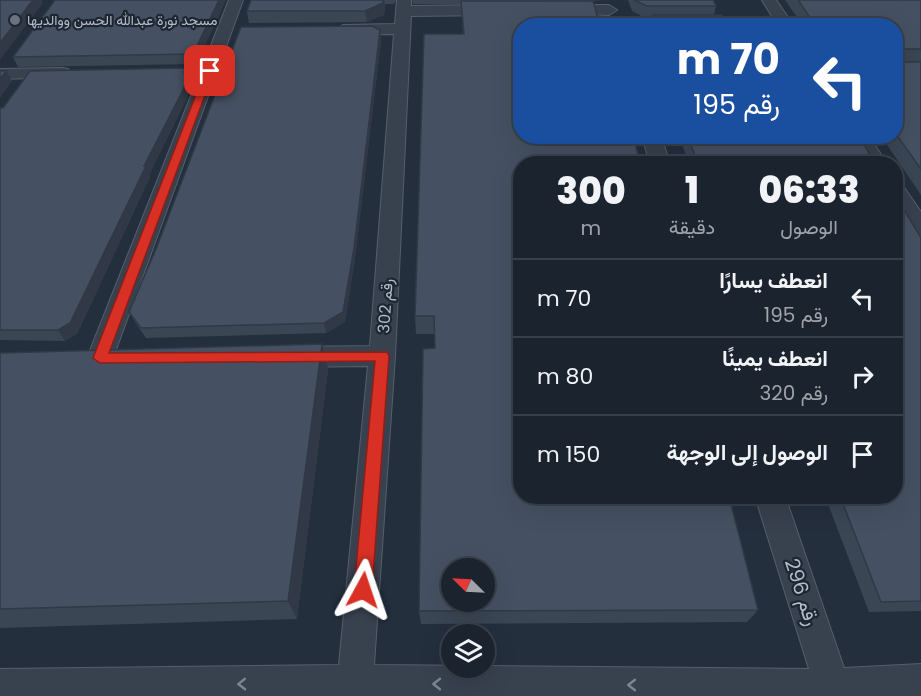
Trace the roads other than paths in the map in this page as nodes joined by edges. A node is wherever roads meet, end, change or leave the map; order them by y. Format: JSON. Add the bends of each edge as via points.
{"nodes":[{"id":1,"x":236,"y":0,"type":"edge"},
{"id":2,"x":769,"y":0,"type":"edge"},
{"id":3,"x":506,"y":10,"type":"edge"},
{"id":4,"x":552,"y":10,"type":"edge"},
{"id":5,"x":403,"y":13,"type":"edge"},
{"id":6,"x":611,"y":15,"type":"edge"},
{"id":7,"x":639,"y":18,"type":"edge"},
{"id":8,"x":781,"y":18,"type":"edge"},
{"id":9,"x":224,"y":30,"type":"junction"},
{"id":10,"x":247,"y":30,"type":"edge"},
{"id":11,"x":331,"y":30,"type":"edge"},
{"id":12,"x":14,"y":56,"type":"edge"},
{"id":13,"x":210,"y":71,"type":"junction"},
{"id":14,"x":187,"y":72,"type":"edge"},
{"id":15,"x":74,"y":73,"type":"edge"},
{"id":16,"x":0,"y":74,"type":"edge"},
{"id":17,"x":29,"y":74,"type":"junction"},
{"id":18,"x":17,"y":89,"type":"edge"},
{"id":19,"x":903,"y":202,"type":"edge"},
{"id":20,"x":921,"y":230,"type":"edge"},
{"id":21,"x":382,"y":356,"type":"junction"},
{"id":22,"x":265,"y":357,"type":"edge"},
{"id":23,"x":100,"y":358,"type":"edge"},
{"id":24,"x":773,"y":504,"type":"edge"},
{"id":25,"x":921,"y":682,"type":"edge"},
{"id":26,"x":355,"y":683,"type":"junction"},
{"id":27,"x":0,"y":687,"type":"edge"},
{"id":28,"x":833,"y":687,"type":"junction"}],
"edges":[{"from":1,"to":9,"type":"street"},
{"from":2,"to":8,"type":"street"},
{"from":3,"to":5,"type":"street"},
{"from":4,"to":6,"type":"street"},
{"from":5,"to":11,"type":"street"},
{"from":5,"to":21,"type":"street","name":"رقم 302"},
{"from":6,"to":7,"type":"street"},
{"from":9,"to":10,"type":"street"},
{"from":9,"to":13,"type":"street"},
{"from":12,"to":16,"type":"street"},
{"from":13,"to":14,"type":"street"},
{"from":13,"to":23,"type":"street"},
{"from":15,"to":17,"type":"street"},
{"from":16,"to":17,"type":"street"},
{"from":17,"to":18,"type":"street"},
{"from":19,"to":20,"type":"street"},
{"from":21,"to":22,"type":"street"},
{"from":21,"to":26,"type":"street","name":"رقم 302"},
{"from":24,"to":28,"type":"street","name":"رقم 296"},
{"from":25,"to":28,"type":"street"},
{"from":26,"to":27,"type":"street","one_way":true},
{"from":28,"to":26,"type":"street","one_way":true}]}
